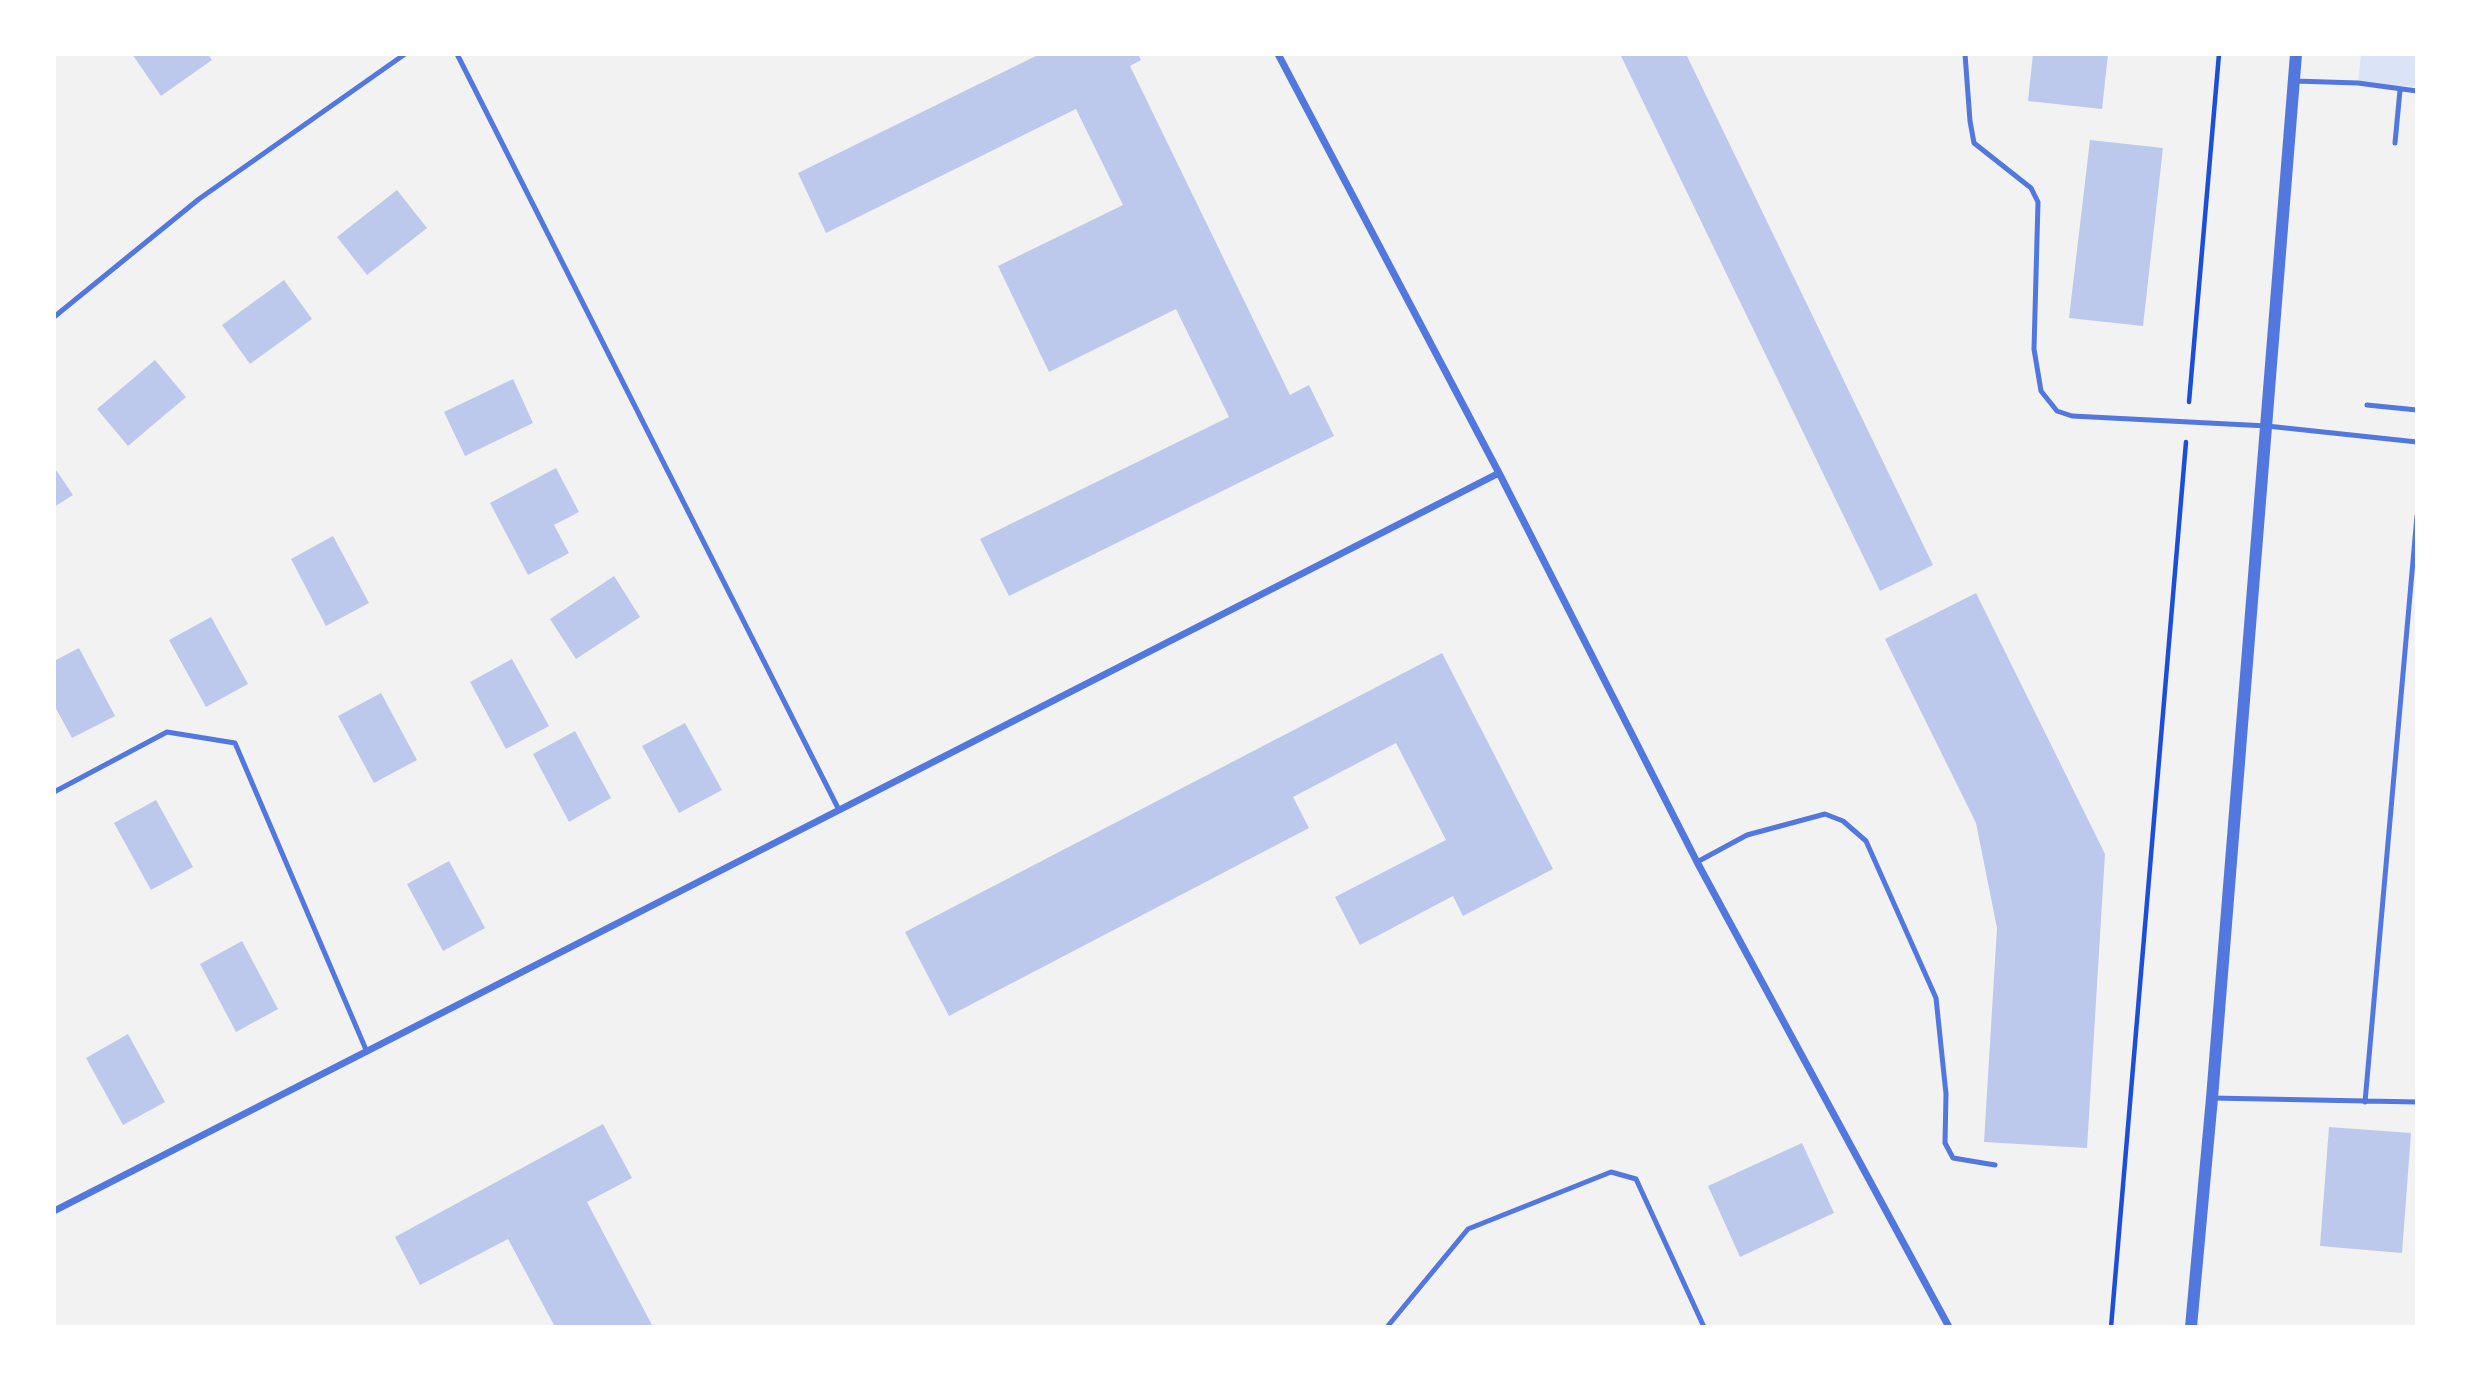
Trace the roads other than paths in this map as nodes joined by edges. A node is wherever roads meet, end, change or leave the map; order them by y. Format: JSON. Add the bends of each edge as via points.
{"nodes":[{"id":1,"x":405,"y":54,"type":"edge"},
{"id":2,"x":457,"y":54,"type":"edge"},
{"id":3,"x":1278,"y":54,"type":"edge"},
{"id":4,"x":1965,"y":54,"type":"edge"},
{"id":5,"x":2296,"y":54,"type":"edge"},
{"id":6,"x":2294,"y":81,"type":"junction"},
{"id":7,"x":2400,"y":90,"type":"junction"},
{"id":8,"x":2417,"y":91,"type":"edge"},
{"id":9,"x":2395,"y":143,"type":"dead end"},
{"id":10,"x":54,"y":317,"type":"edge"},
{"id":11,"x":2367,"y":405,"type":"dead end"},
{"id":12,"x":2417,"y":410,"type":"edge"},
{"id":13,"x":2267,"y":426,"type":"junction"},
{"id":14,"x":2417,"y":442,"type":"edge"},
{"id":15,"x":1499,"y":473,"type":"junction"},
{"id":16,"x":2417,"y":516,"type":"edge"},
{"id":17,"x":54,"y":792,"type":"edge"},
{"id":18,"x":839,"y":810,"type":"junction"},
{"id":19,"x":1697,"y":862,"type":"junction"},
{"id":20,"x":367,"y":1052,"type":"junction"},
{"id":21,"x":2212,"y":1098,"type":"junction"},
{"id":22,"x":2365,"y":1102,"type":"junction"},
{"id":23,"x":2417,"y":1102,"type":"edge"},
{"id":24,"x":1995,"y":1165,"type":"dead end"},
{"id":25,"x":54,"y":1211,"type":"edge"},
{"id":26,"x":1387,"y":1327,"type":"edge"},
{"id":27,"x":1704,"y":1327,"type":"edge"},
{"id":28,"x":1949,"y":1327,"type":"edge"},
{"id":29,"x":2191,"y":1327,"type":"edge"}],
"edges":[{"from":1,"to":10,"type":"lane","via":[[199,199]]},
{"from":2,"to":18,"type":"lane"},
{"from":3,"to":15,"type":"street"},
{"from":4,"to":13,"type":"lane","via":[[1974,142],[2031,188],[2038,202],[2035,349],[2041,391],[2057,411],[2073,416]]},
{"from":5,"to":6,"type":"street"},
{"from":6,"to":7,"type":"lane"},
{"from":6,"to":13,"type":"street"},
{"from":7,"to":8,"type":"lane"},
{"from":7,"to":9,"type":"lane"},
{"from":11,"to":12,"type":"lane"},
{"from":13,"to":14,"type":"lane"},
{"from":13,"to":21,"type":"street"},
{"from":15,"to":18,"type":"street"},
{"from":15,"to":19,"type":"street"},
{"from":16,"to":22,"type":"lane"},
{"from":17,"to":20,"type":"lane","via":[[167,732],[235,743]]},
{"from":18,"to":20,"type":"street"},
{"from":19,"to":24,"type":"lane","via":[[1748,835],[1825,814],[1843,821],[1866,841],[1936,998],[1947,1094],[1945,1143],[1953,1158]]},
{"from":19,"to":28,"type":"street"},
{"from":20,"to":25,"type":"street"},
{"from":21,"to":22,"type":"lane"},
{"from":21,"to":29,"type":"street"},
{"from":22,"to":23,"type":"lane"},
{"from":26,"to":27,"type":"lane","via":[[1468,1229],[1611,1172],[1636,1179]]}]}
